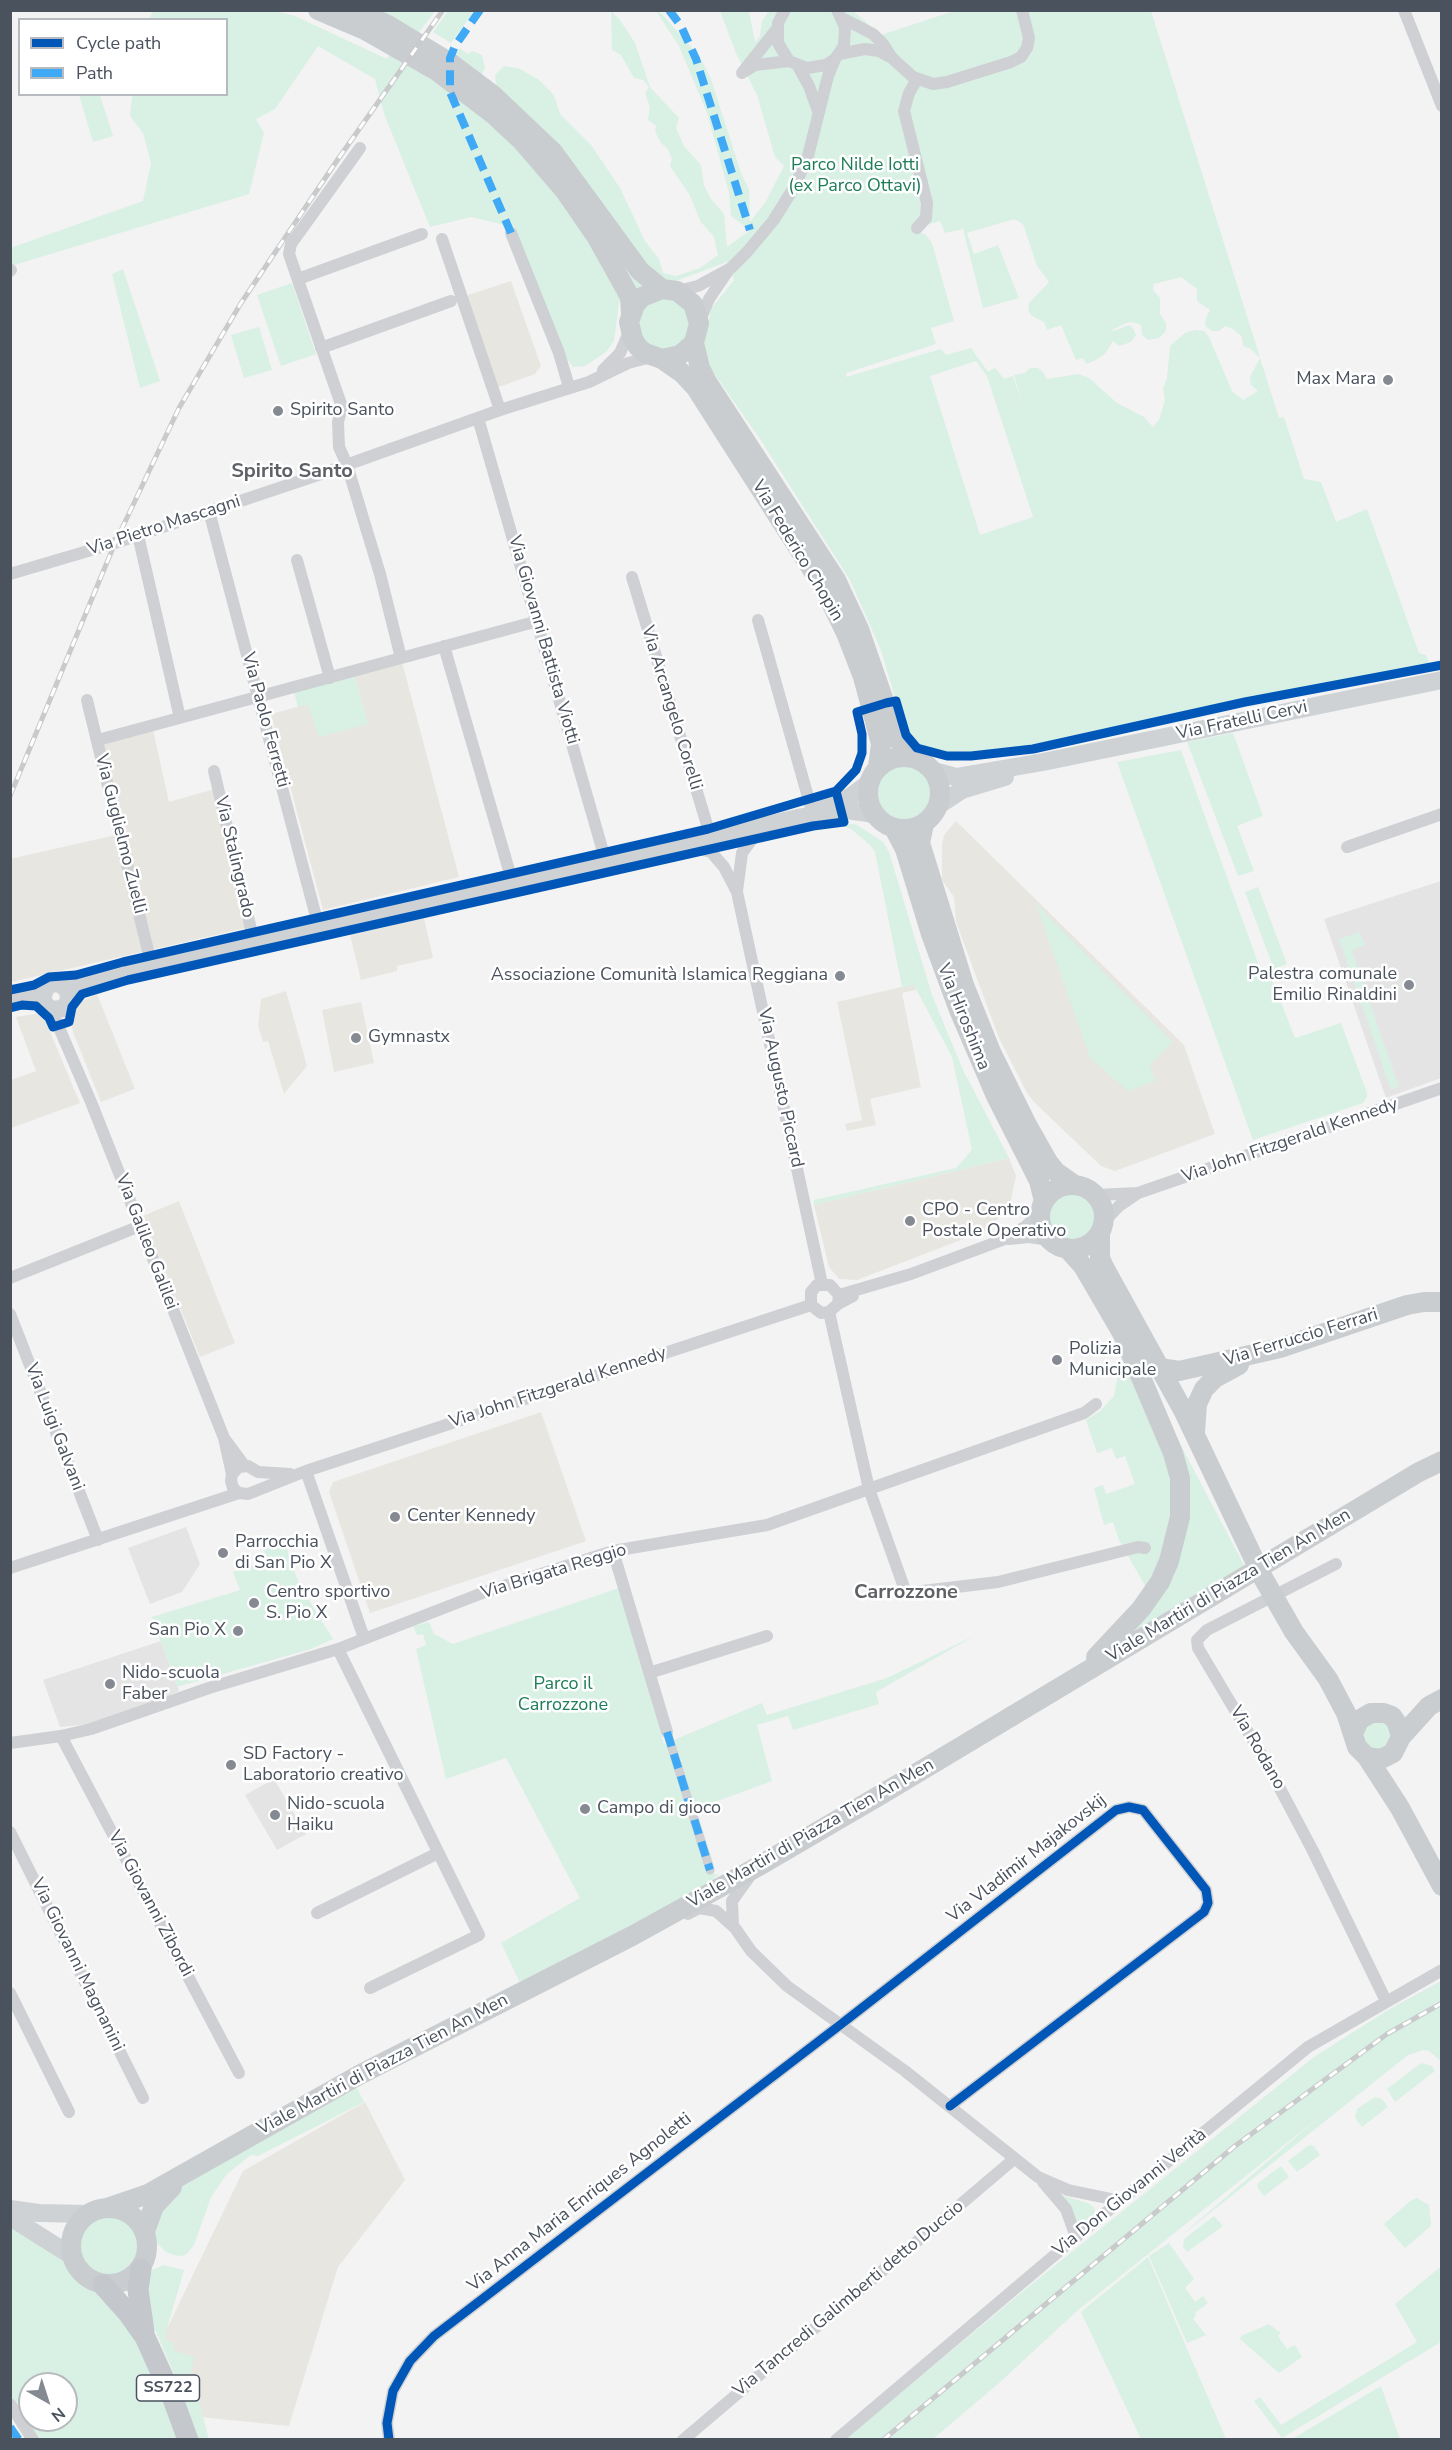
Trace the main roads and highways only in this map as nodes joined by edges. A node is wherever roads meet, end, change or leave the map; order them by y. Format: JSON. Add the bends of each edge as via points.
{"nodes":[{"id":1,"x":318,"y":10,"type":"edge"},
{"id":2,"x":349,"y":15,"type":"edge"},
{"id":3,"x":551,"y":162,"type":"junction"},
{"id":4,"x":669,"y":290,"type":"junction"},
{"id":5,"x":630,"y":322,"type":"junction"},
{"id":6,"x":694,"y":342,"type":"junction"},
{"id":7,"x":658,"y":358,"type":"junction"},
{"id":8,"x":1442,"y":680,"type":"edge"},
{"id":9,"x":910,"y":757,"type":"junction"},
{"id":10,"x":1043,"y":762,"type":"junction"},
{"id":11,"x":934,"y":771,"type":"junction"},
{"id":12,"x":873,"y":775,"type":"junction"},
{"id":13,"x":939,"y":805,"type":"junction"},
{"id":14,"x":805,"y":814,"type":"junction"},
{"id":15,"x":874,"y":814,"type":"junction"},
{"id":16,"x":924,"y":824,"type":"junction"},
{"id":17,"x":894,"y":828,"type":"junction"},
{"id":18,"x":11,"y":1000,"type":"edge"},
{"id":19,"x":1073,"y":1184,"type":"junction"},
{"id":20,"x":1042,"y":1207,"type":"junction"},
{"id":21,"x":1102,"y":1228,"type":"junction"},
{"id":22,"x":1058,"y":1244,"type":"junction"},
{"id":23,"x":1442,"y":1302,"type":"edge"},
{"id":24,"x":1123,"y":1335,"type":"junction"},
{"id":25,"x":1280,"y":1348,"type":"junction"},
{"id":26,"x":1160,"y":1368,"type":"junction"},
{"id":27,"x":1195,"y":1436,"type":"junction"},
{"id":28,"x":1442,"y":1455,"type":"edge"},
{"id":29,"x":1442,"y":1461,"type":"edge"},
{"id":30,"x":1442,"y":1467,"type":"edge"},
{"id":31,"x":1419,"y":1472,"type":"junction"},
{"id":32,"x":1224,"y":1497,"type":"junction"},
{"id":33,"x":1075,"y":1678,"type":"junction"},
{"id":34,"x":1328,"y":1679,"type":"junction"},
{"id":35,"x":1435,"y":1702,"type":"edge"},
{"id":36,"x":1378,"y":1713,"type":"junction"},
{"id":37,"x":1353,"y":1734,"type":"junction"},
{"id":38,"x":1397,"y":1745,"type":"junction"},
{"id":39,"x":1367,"y":1757,"type":"junction"},
{"id":40,"x":1400,"y":1808,"type":"junction"},
{"id":41,"x":1442,"y":1886,"type":"edge"},
{"id":42,"x":189,"y":2170,"type":"junction"},
{"id":43,"x":107,"y":2208,"type":"junction"},
{"id":44,"x":10,"y":2209,"type":"edge"},
{"id":45,"x":88,"y":2214,"type":"junction"},
{"id":46,"x":10,"y":2217,"type":"edge"},
{"id":47,"x":145,"y":2231,"type":"junction"},
{"id":48,"x":72,"y":2256,"type":"junction"},
{"id":49,"x":141,"y":2269,"type":"junction"},
{"id":50,"x":103,"y":2285,"type":"junction"},
{"id":51,"x":145,"y":2337,"type":"junction"},
{"id":52,"x":188,"y":2439,"type":"edge"}],
"edges":[{"from":1,"to":2,"type":"main road","name":"Via Federico Chopin"},
{"from":2,"to":3,"type":"main road","name":"Via Federico Chopin","via":[[437,71]]},
{"from":3,"to":4,"type":"main road","name":"Via Federico Chopin","via":[[586,196],[634,264]]},
{"from":3,"to":5,"type":"main road","name":"Via Federico Chopin","via":[[630,297]]},
{"from":4,"to":5,"type":"main road","via":[[642,297]]},
{"from":4,"to":6,"type":"main road","name":"Via Federico Chopin","via":[[693,304],[699,323]]},
{"from":5,"to":7,"type":"main road","name":"Via Federico Chopin","via":[[638,347]]},
{"from":6,"to":7,"type":"main road","via":[[680,355]]},
{"from":6,"to":9,"type":"main road","name":"Via Federico Chopin","via":[[707,381],[836,580],[863,638],[897,738]]},
{"from":7,"to":12,"type":"main road","name":"Via Federico Chopin","via":[[682,373],[696,388],[824,588],[863,677],[881,744]]},
{"from":8,"to":10,"type":"main road","name":"Via Fratelli Cervi"},
{"from":9,"to":11,"type":"main road","name":"Via Fratelli Cervi"},
{"from":9,"to":12,"type":"main road","via":[[897,758]]},
{"from":10,"to":11,"type":"main road","name":"Via Fratelli Cervi","via":[[956,777]]},
{"from":10,"to":13,"type":"main road","name":"Via Fratelli Cervi","via":[[962,789]]},
{"from":11,"to":13,"type":"main road","via":[[941,793]]},
{"from":12,"to":14,"type":"main road","via":[[850,797]]},
{"from":12,"to":15,"type":"main road","via":[[869,804]]},
{"from":13,"to":16,"type":"main road","name":"Via Fratelli Cervi"},
{"from":14,"to":15,"type":"main road","via":[[847,810]]},
{"from":14,"to":18,"type":"main road","via":[[254,942],[90,983],[55,997]]},
{"from":15,"to":17,"type":"main road"},
{"from":16,"to":17,"type":"main road"},
{"from":16,"to":19,"type":"main road","name":"Via Hiroshima","via":[[920,843],[964,985],[1026,1123],[1048,1162]]},
{"from":17,"to":20,"type":"main road","name":"Via Hiroshima","via":[[905,849],[959,1010],[1039,1181]]},
{"from":19,"to":20,"type":"main road","via":[[1056,1189]]},
{"from":19,"to":21,"type":"main road","name":"Via Hiroshima","via":[[1096,1195],[1103,1207]]},
{"from":20,"to":22,"type":"main road","name":"Via Hiroshima","via":[[1044,1232]]},
{"from":21,"to":22,"type":"main road","via":[[1086,1246]]},
{"from":21,"to":26,"type":"main road","name":"Via Hiroshima","via":[[1100,1258]]},
{"from":22,"to":24,"type":"main road","name":"Via Hiroshima","via":[[1083,1266]]},
{"from":23,"to":25,"type":"main road","name":"Via Ferruccio Ferrari","via":[[1407,1305]]},
{"from":24,"to":32,"type":"main road","name":"Via Hiroshima","via":[[1197,1465]]},
{"from":24,"to":33,"type":"main road","via":[[1173,1453],[1180,1478],[1180,1517],[1169,1561],[1156,1589],[1118,1636]]},
{"from":25,"to":26,"type":"main road","name":"Via Ferruccio Ferrari","via":[[1179,1371]]},
{"from":25,"to":27,"type":"main road","name":"Via Hiroshima","via":[[1209,1383],[1197,1404]]},
{"from":26,"to":27,"type":"main road","name":"Via Hiroshima"},
{"from":27,"to":32,"type":"main road","name":"Via Hiroshima"},
{"from":28,"to":31,"type":"main road","name":"Viale Martiri di Piazza Tien An Men"},
{"from":29,"to":31,"type":"main road","name":"Viale Martiri di Piazza Tien An Men"},
{"from":30,"to":31,"type":"main road"},
{"from":31,"to":33,"type":"main road","name":"Viale Martiri di Piazza Tien An Men"},
{"from":32,"to":34,"type":"main road","name":"Via Hiroshima","via":[[1294,1632]]},
{"from":33,"to":42,"type":"main road","name":"Viale Martiri di Piazza Tien An Men","via":[[757,1867],[632,1936],[361,2074]]},
{"from":34,"to":36,"type":"main road","name":"Via Hiroshima","via":[[1355,1704]]},
{"from":34,"to":37,"type":"main road","name":"Via Hiroshima","via":[[1347,1713]]},
{"from":35,"to":36,"type":"main road","via":[[1399,1713]]},
{"from":35,"to":38,"type":"main road"},
{"from":36,"to":37,"type":"main road","via":[[1359,1720]]},
{"from":36,"to":38,"type":"main road","name":"Via Hiroshima","via":[[1392,1716],[1397,1723]]},
{"from":37,"to":39,"type":"main road","name":"Via Hiroshima","via":[[1357,1748]]},
{"from":38,"to":39,"type":"main road","via":[[1381,1759]]},
{"from":38,"to":40,"type":"main road","name":"Via Hiroshima","via":[[1392,1774]]},
{"from":39,"to":40,"type":"main road","name":"Via Hiroshima"},
{"from":40,"to":41,"type":"main road","name":"Via Hiroshima"},
{"from":42,"to":43,"type":"main road","name":"Viale Martiri di Piazza Tien An Men","via":[[148,2194]]},
{"from":42,"to":47,"type":"main road","name":"Viale Martiri di Piazza Tien An Men","via":[[154,2206]]},
{"from":43,"to":45,"type":"main road","name":"Viale Martiri di Piazza Tien An Men"},
{"from":43,"to":47,"type":"main road","via":[[130,2213]]},
{"from":44,"to":45,"type":"main road"},
{"from":45,"to":48,"type":"main road","via":[[73,2233]]},
{"from":46,"to":48,"type":"main road"},
{"from":47,"to":49,"type":"main road","name":"Viale Martiri di Piazza Tien An Men","via":[[148,2250]]},
{"from":48,"to":50,"type":"main road","name":"Viale Martiri di Piazza Tien An Men","via":[[83,2275]]},
{"from":49,"to":50,"type":"main road","via":[[124,2282]]},
{"from":49,"to":51,"type":"highway","name":"Viale Martiri di Piazza Tien An Men","number":"SS722","via":[[138,2290]]},
{"from":50,"to":51,"type":"highway","name":"Viale Martiri di Piazza Tien An Men","number":"SS722"},
{"from":51,"to":52,"type":"highway","name":"Viale Martiri di Piazza Tien An Men","number":"SS722"}]}
